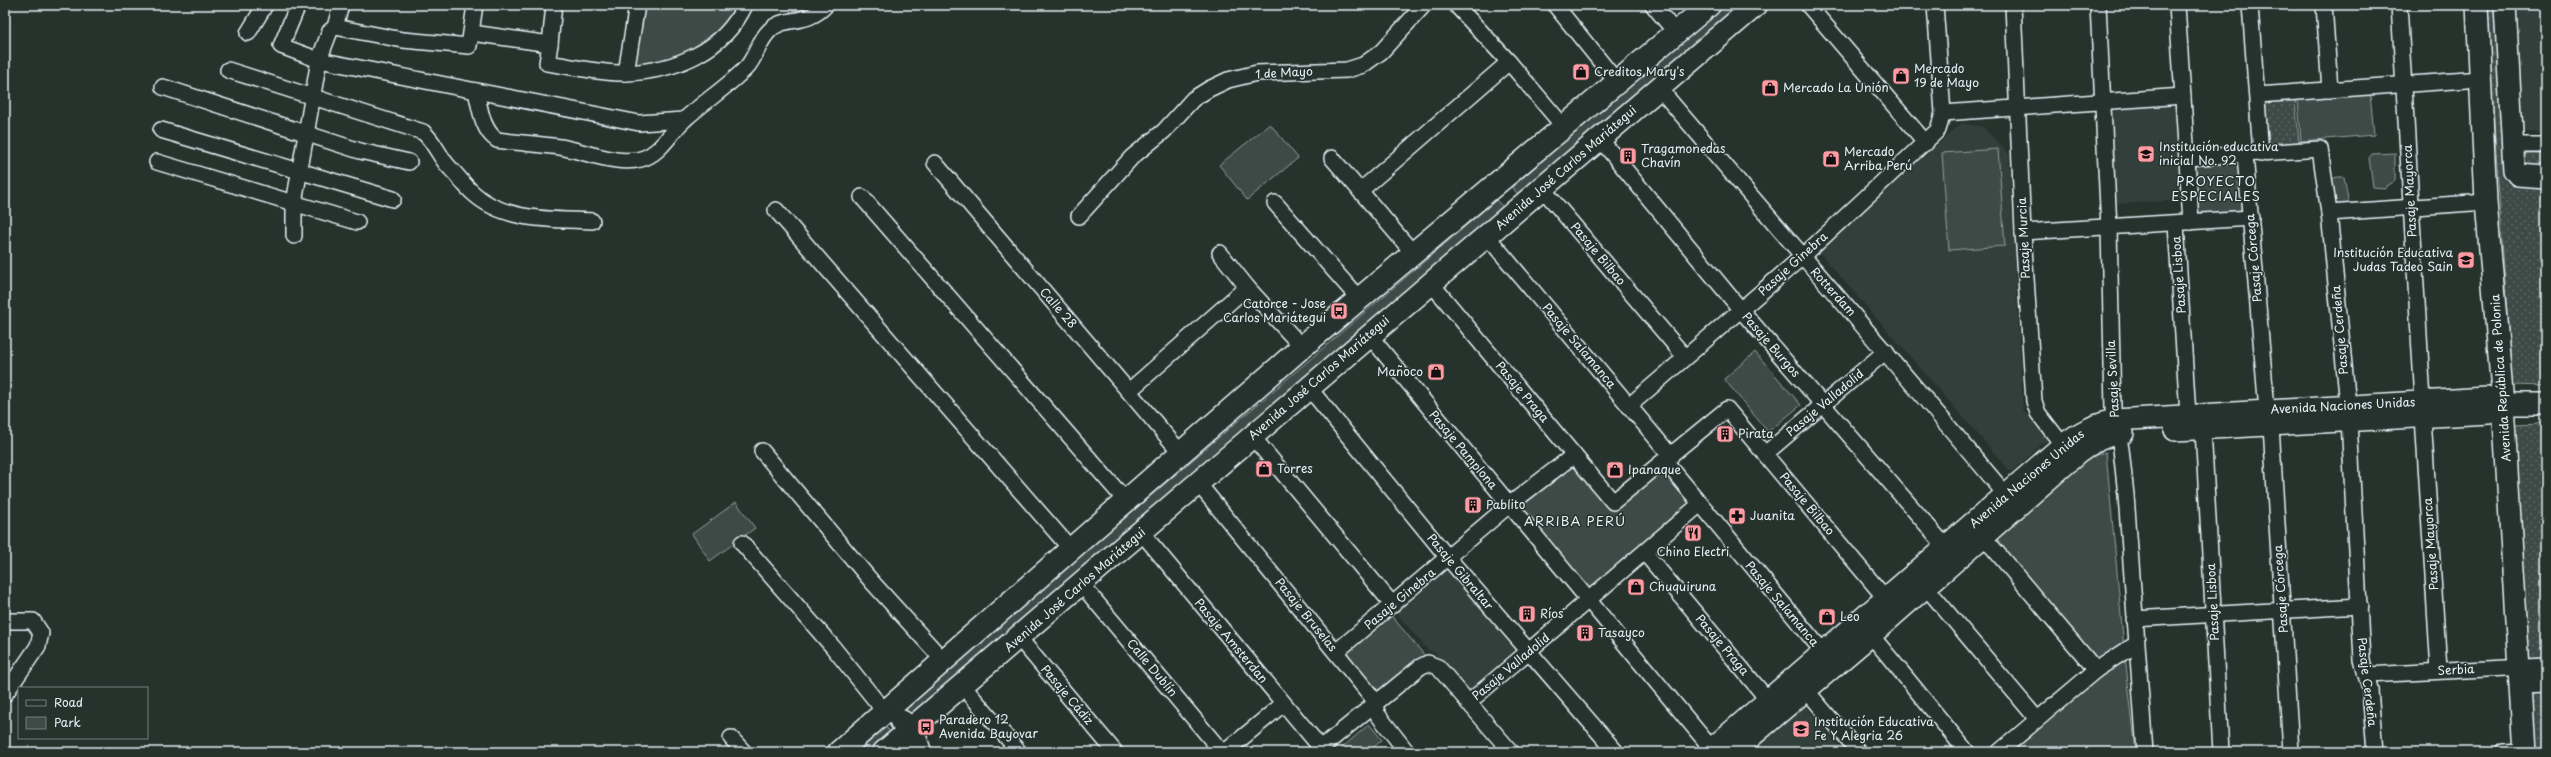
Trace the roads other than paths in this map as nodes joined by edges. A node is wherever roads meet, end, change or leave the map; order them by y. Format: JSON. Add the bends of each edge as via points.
{"nodes":[{"id":1,"x":265,"y":5,"type":"edge"},
{"id":2,"x":298,"y":5,"type":"edge"},
{"id":3,"x":341,"y":5,"type":"edge"},
{"id":4,"x":475,"y":5,"type":"edge"},
{"id":5,"x":554,"y":5,"type":"edge"},
{"id":6,"x":637,"y":5,"type":"edge"},
{"id":7,"x":745,"y":5,"type":"edge"},
{"id":8,"x":826,"y":5,"type":"edge"},
{"id":9,"x":1424,"y":5,"type":"edge"},
{"id":10,"x":1456,"y":5,"type":"edge"},
{"id":11,"x":1556,"y":5,"type":"edge"},
{"id":12,"x":1653,"y":5,"type":"edge"},
{"id":13,"x":1709,"y":5,"type":"edge"},
{"id":14,"x":1756,"y":5,"type":"edge"},
{"id":15,"x":1808,"y":5,"type":"edge"},
{"id":16,"x":1935,"y":5,"type":"edge"},
{"id":17,"x":2013,"y":5,"type":"edge"},
{"id":18,"x":2098,"y":5,"type":"edge"},
{"id":19,"x":2177,"y":5,"type":"edge"},
{"id":20,"x":2250,"y":5,"type":"edge"},
{"id":21,"x":2324,"y":5,"type":"edge"},
{"id":22,"x":2399,"y":5,"type":"edge"},
{"id":23,"x":2477,"y":5,"type":"edge"},
{"id":24,"x":2505,"y":5,"type":"edge"},
{"id":25,"x":335,"y":27,"type":"junction"},
{"id":26,"x":248,"y":33,"type":"dead end"},
{"id":27,"x":472,"y":33,"type":"junction"},
{"id":28,"x":1676,"y":33,"type":"junction"},
{"id":29,"x":550,"y":44,"type":"junction"},
{"id":30,"x":319,"y":60,"type":"junction"},
{"id":31,"x":1509,"y":62,"type":"junction"},
{"id":32,"x":228,"y":70,"type":"dead end"},
{"id":33,"x":626,"y":73,"type":"junction"},
{"id":34,"x":2480,"y":79,"type":"junction"},
{"id":35,"x":1617,"y":82,"type":"junction"},
{"id":36,"x":2404,"y":84,"type":"junction"},
{"id":37,"x":163,"y":87,"type":"dead end"},
{"id":38,"x":1659,"y":88,"type":"junction"},
{"id":39,"x":2330,"y":90,"type":"junction"},
{"id":40,"x":476,"y":91,"type":"junction"},
{"id":41,"x":2257,"y":95,"type":"junction"},
{"id":42,"x":313,"y":96,"type":"junction"},
{"id":43,"x":2183,"y":96,"type":"junction"},
{"id":44,"x":2104,"y":102,"type":"junction"},
{"id":45,"x":2018,"y":108,"type":"junction"},
{"id":46,"x":1943,"y":113,"type":"junction"},
{"id":47,"x":684,"y":120,"type":"junction"},
{"id":48,"x":1564,"y":127,"type":"junction"},
{"id":49,"x":161,"y":130,"type":"dead end"},
{"id":50,"x":308,"y":133,"type":"junction"},
{"id":51,"x":1600,"y":139,"type":"junction"},
{"id":52,"x":1926,"y":143,"type":"junction"},
{"id":53,"x":2511,"y":145,"type":"junction"},
{"id":54,"x":2546,"y":146,"type":"edge"},
{"id":55,"x":2261,"y":154,"type":"junction"},
{"id":56,"x":2245,"y":155,"type":"junction"},
{"id":57,"x":1332,"y":158,"type":"dead end"},
{"id":58,"x":2187,"y":158,"type":"junction"},
{"id":59,"x":157,"y":162,"type":"dead end"},
{"id":60,"x":410,"y":162,"type":"dead end"},
{"id":61,"x":935,"y":163,"type":"dead end"},
{"id":62,"x":300,"y":169,"type":"junction"},
{"id":63,"x":2546,"y":177,"type":"edge"},
{"id":64,"x":1497,"y":184,"type":"junction"},
{"id":65,"x":1542,"y":188,"type":"junction"},
{"id":66,"x":1360,"y":191,"type":"junction"},
{"id":67,"x":862,"y":197,"type":"dead end"},
{"id":68,"x":393,"y":198,"type":"dead end"},
{"id":69,"x":2486,"y":202,"type":"junction"},
{"id":70,"x":294,"y":203,"type":"junction"},
{"id":71,"x":1275,"y":203,"type":"dead end"},
{"id":72,"x":2411,"y":207,"type":"junction"},
{"id":73,"x":1518,"y":208,"type":"junction"},
{"id":74,"x":776,"y":210,"type":"dead end"},
{"id":75,"x":2329,"y":212,"type":"junction"},
{"id":76,"x":1079,"y":216,"type":"dead end"},
{"id":77,"x":2251,"y":218,"type":"junction"},
{"id":78,"x":592,"y":221,"type":"dead end"},
{"id":79,"x":357,"y":222,"type":"dead end"},
{"id":80,"x":2183,"y":223,"type":"junction"},
{"id":81,"x":2108,"y":228,"type":"junction"},
{"id":82,"x":2023,"y":232,"type":"junction"},
{"id":83,"x":294,"y":236,"type":"dead end"},
{"id":84,"x":1487,"y":236,"type":"junction"},
{"id":85,"x":1220,"y":253,"type":"dead end"},
{"id":86,"x":1414,"y":254,"type":"junction"},
{"id":87,"x":1802,"y":257,"type":"junction"},
{"id":88,"x":1431,"y":283,"type":"junction"},
{"id":89,"x":1247,"y":287,"type":"junction"},
{"id":90,"x":1360,"y":300,"type":"junction"},
{"id":91,"x":1741,"y":310,"type":"junction"},
{"id":92,"x":1369,"y":335,"type":"junction"},
{"id":93,"x":1302,"y":347,"type":"junction"},
{"id":94,"x":1886,"y":352,"type":"junction"},
{"id":95,"x":1685,"y":357,"type":"junction"},
{"id":96,"x":1308,"y":388,"type":"junction"},
{"id":97,"x":1129,"y":391,"type":"junction"},
{"id":98,"x":1823,"y":404,"type":"junction"},
{"id":99,"x":2500,"y":404,"type":"junction"},
{"id":100,"x":2546,"y":404,"type":"edge"},
{"id":101,"x":1629,"y":406,"type":"junction"},
{"id":102,"x":2423,"y":409,"type":"junction"},
{"id":103,"x":2348,"y":413,"type":"junction"},
{"id":104,"x":2269,"y":418,"type":"junction"},
{"id":105,"x":2195,"y":422,"type":"junction"},
{"id":106,"x":2116,"y":427,"type":"junction"},
{"id":107,"x":1252,"y":436,"type":"junction"},
{"id":108,"x":762,"y":451,"type":"dead end"},
{"id":109,"x":2068,"y":451,"type":"junction"},
{"id":110,"x":1181,"y":453,"type":"junction"},
{"id":111,"x":1574,"y":454,"type":"junction"},
{"id":112,"x":1765,"y":454,"type":"junction"},
{"id":113,"x":1668,"y":459,"type":"junction"},
{"id":114,"x":1198,"y":483,"type":"junction"},
{"id":115,"x":2006,"y":495,"type":"junction"},
{"id":116,"x":1126,"y":500,"type":"junction"},
{"id":117,"x":1509,"y":505,"type":"junction"},
{"id":118,"x":1699,"y":505,"type":"junction"},
{"id":119,"x":1142,"y":533,"type":"junction"},
{"id":120,"x":1983,"y":536,"type":"junction"},
{"id":121,"x":742,"y":543,"type":"dead end"},
{"id":122,"x":1070,"y":548,"type":"junction"},
{"id":123,"x":1946,"y":548,"type":"junction"},
{"id":124,"x":1646,"y":552,"type":"junction"},
{"id":125,"x":1449,"y":559,"type":"junction"},
{"id":126,"x":1081,"y":584,"type":"junction"},
{"id":127,"x":1926,"y":586,"type":"junction"},
{"id":128,"x":1886,"y":599,"type":"junction"},
{"id":129,"x":1589,"y":601,"type":"junction"},
{"id":130,"x":1393,"y":605,"type":"junction"},
{"id":131,"x":2360,"y":606,"type":"junction"},
{"id":132,"x":2283,"y":610,"type":"junction"},
{"id":133,"x":2214,"y":614,"type":"junction"},
{"id":134,"x":2134,"y":619,"type":"junction"},
{"id":135,"x":5,"y":621,"type":"edge"},
{"id":136,"x":1871,"y":635,"type":"junction"},
{"id":137,"x":1019,"y":638,"type":"junction"},
{"id":138,"x":2136,"y":644,"type":"junction"},
{"id":139,"x":1336,"y":652,"type":"junction"},
{"id":140,"x":1529,"y":652,"type":"junction"},
{"id":141,"x":1824,"y":653,"type":"junction"},
{"id":142,"x":943,"y":660,"type":"junction"},
{"id":143,"x":2546,"y":666,"type":"edge"},
{"id":144,"x":2096,"y":670,"type":"junction"},
{"id":145,"x":2440,"y":671,"type":"junction"},
{"id":146,"x":2366,"y":675,"type":"junction"},
{"id":147,"x":2520,"y":675,"type":"junction"},
{"id":148,"x":2546,"y":681,"type":"edge"},
{"id":149,"x":1801,"y":684,"type":"junction"},
{"id":150,"x":963,"y":686,"type":"junction"},
{"id":151,"x":5,"y":694,"type":"edge"},
{"id":152,"x":1768,"y":700,"type":"junction"},
{"id":153,"x":1468,"y":703,"type":"junction"},
{"id":154,"x":1283,"y":704,"type":"junction"},
{"id":155,"x":1374,"y":705,"type":"junction"},
{"id":156,"x":884,"y":711,"type":"junction"},
{"id":157,"x":2037,"y":719,"type":"junction"},
{"id":158,"x":912,"y":728,"type":"junction"},
{"id":159,"x":731,"y":738,"type":"dead end"},
{"id":160,"x":1318,"y":750,"type":"edge"},
{"id":161,"x":1710,"y":750,"type":"edge"},
{"id":162,"x":2524,"y":751,"type":"edge"},
{"id":163,"x":744,"y":752,"type":"edge"},
{"id":164,"x":839,"y":752,"type":"edge"},
{"id":165,"x":884,"y":752,"type":"edge"},
{"id":166,"x":920,"y":752,"type":"edge"},
{"id":167,"x":1019,"y":752,"type":"edge"},
{"id":168,"x":1115,"y":752,"type":"edge"},
{"id":169,"x":1224,"y":752,"type":"edge"},
{"id":170,"x":1407,"y":752,"type":"edge"},
{"id":171,"x":1511,"y":752,"type":"edge"},
{"id":172,"x":1616,"y":752,"type":"edge"},
{"id":173,"x":1733,"y":752,"type":"edge"},
{"id":174,"x":1859,"y":752,"type":"edge"},
{"id":175,"x":1967,"y":752,"type":"edge"},
{"id":176,"x":1999,"y":752,"type":"edge"},
{"id":177,"x":2145,"y":752,"type":"edge"},
{"id":178,"x":2221,"y":752,"type":"edge"},
{"id":179,"x":2291,"y":752,"type":"edge"},
{"id":180,"x":2375,"y":752,"type":"edge"},
{"id":181,"x":2503,"y":752,"type":"edge"}],
"edges":[{"from":1,"to":26,"type":"street"},
{"from":2,"to":30,"type":"street","via":[[281,46]]},
{"from":3,"to":25,"type":"street"},
{"from":4,"to":27,"type":"street"},
{"from":5,"to":29,"type":"street"},
{"from":6,"to":33,"type":"street"},
{"from":7,"to":33,"type":"street","via":[[738,19],[710,48],[694,58],[678,64]]},
{"from":8,"to":47,"type":"street","via":[[810,18],[780,23],[771,29],[760,41],[748,67]]},
{"from":9,"to":76,"type":"street","name":"1 de Mayo","via":[[1381,52],[1364,65],[1347,70],[1257,73],[1228,80],[1208,89],[1193,99],[1164,131],[1132,157]]},
{"from":10,"to":31,"type":"street"},
{"from":11,"to":35,"type":"street"},
{"from":12,"to":28,"type":"street"},
{"from":13,"to":28,"type":"main road"},
{"from":14,"to":38,"type":"main road","name":"Avenida José Carlos Mariátegui"},
{"from":15,"to":52,"type":"street"},
{"from":16,"to":46,"type":"street"},
{"from":17,"to":45,"type":"street","name":"Pasaje Murcia"},
{"from":18,"to":44,"type":"street","name":"Pasaje Sevilla"},
{"from":19,"to":43,"type":"street","name":"Pasaje Lisboa"},
{"from":20,"to":41,"type":"street"},
{"from":21,"to":39,"type":"street"},
{"from":22,"to":36,"type":"street","name":"Pasaje Mayorca"},
{"from":23,"to":34,"type":"street","name":"Avenida República de Polonia"},
{"from":24,"to":53,"type":"street"},
{"from":25,"to":27,"type":"street","via":[[403,40],[469,46]]},
{"from":25,"to":30,"type":"street","via":[[330,31]]},
{"from":27,"to":29,"type":"street"},
{"from":28,"to":35,"type":"main road"},
{"from":29,"to":33,"type":"street","via":[[547,63]]},
{"from":30,"to":40,"type":"street"},
{"from":30,"to":42,"type":"street"},
{"from":31,"to":48,"type":"street"},
{"from":31,"to":66,"type":"street"},
{"from":32,"to":42,"type":"street"},
{"from":34,"to":36,"type":"street"},
{"from":34,"to":69,"type":"street","name":"Avenida República de Polonia"},
{"from":35,"to":48,"type":"main road"},
{"from":36,"to":39,"type":"street"},
{"from":36,"to":72,"type":"street","name":"Pasaje Mayorca"},
{"from":37,"to":50,"type":"street"},
{"from":38,"to":51,"type":"main road","name":"Avenida José Carlos Mariátegui"},
{"from":38,"to":87,"type":"street","name":"Rotterdam"},
{"from":39,"to":41,"type":"street"},
{"from":40,"to":47,"type":"street","via":[[639,123]]},
{"from":40,"to":47,"type":"street","via":[[485,126],[490,135],[497,140],[561,148],[601,157],[641,159],[672,136]]},
{"from":41,"to":55,"type":"street"},
{"from":42,"to":50,"type":"street"},
{"from":42,"to":78,"type":"street","via":[[423,132],[431,138],[445,162],[473,193],[490,205],[521,216]]},
{"from":43,"to":44,"type":"street"},
{"from":43,"to":58,"type":"street","name":"Pasaje Lisboa"},
{"from":44,"to":45,"type":"street"},
{"from":44,"to":81,"type":"street","name":"Pasaje Sevilla"},
{"from":45,"to":46,"type":"street"},
{"from":45,"to":82,"type":"street","name":"Pasaje Murcia"},
{"from":46,"to":52,"type":"street","name":"Pasaje Ginebra","via":[[1938,130]]},
{"from":48,"to":64,"type":"main road"},
{"from":49,"to":62,"type":"street"},
{"from":50,"to":60,"type":"street","via":[[360,151]]},
{"from":50,"to":62,"type":"street"},
{"from":51,"to":65,"type":"main road","name":"Avenida José Carlos Mariátegui"},
{"from":51,"to":91,"type":"street","name":"Pasaje Burgos"},
{"from":52,"to":87,"type":"street","name":"Pasaje Ginebra"},
{"from":53,"to":54,"type":"street"},
{"from":53,"to":63,"type":"street","via":[[2515,173]]},
{"from":55,"to":56,"type":"street","name":"Pasaje Cerdeña"},
{"from":55,"to":75,"type":"street","name":"Pasaje Cerdeña","via":[[2320,149]]},
{"from":56,"to":58,"type":"street","name":"Pasaje Cerdeña"},
{"from":56,"to":77,"type":"street","name":"Pasaje Córcega"},
{"from":57,"to":66,"type":"street"},
{"from":58,"to":80,"type":"street","name":"Pasaje Lisboa"},
{"from":59,"to":70,"type":"street"},
{"from":61,"to":97,"type":"street","name":"Calle 28"},
{"from":62,"to":68,"type":"street"},
{"from":62,"to":70,"type":"street"},
{"from":64,"to":73,"type":"main road"},
{"from":64,"to":86,"type":"main road"},
{"from":65,"to":73,"type":"main road","name":"Avenida José Carlos Mariátegui"},
{"from":65,"to":95,"type":"street","name":"Pasaje Bilbao"},
{"from":66,"to":86,"type":"street"},
{"from":67,"to":116,"type":"street"},
{"from":69,"to":72,"type":"street"},
{"from":69,"to":99,"type":"street","name":"Avenida República de Polonia"},
{"from":70,"to":79,"type":"street"},
{"from":70,"to":83,"type":"street"},
{"from":71,"to":90,"type":"street"},
{"from":72,"to":75,"type":"street"},
{"from":72,"to":102,"type":"street","name":"Pasaje Mayorca"},
{"from":73,"to":84,"type":"main road","name":"Avenida José Carlos Mariátegui"},
{"from":74,"to":122,"type":"street"},
{"from":75,"to":103,"type":"street","name":"Pasaje Cerdeña"},
{"from":77,"to":80,"type":"street"},
{"from":77,"to":104,"type":"street","name":"Pasaje Córcega"},
{"from":80,"to":81,"type":"street"},
{"from":80,"to":105,"type":"street","name":"Pasaje Lisboa"},
{"from":81,"to":82,"type":"street"},
{"from":81,"to":106,"type":"street","name":"Pasaje Sevilla","via":[[2113,409]]},
{"from":82,"to":109,"type":"street","name":"Pasaje Murcia","via":[[2034,401],[2038,413]]},
{"from":84,"to":88,"type":"main road","name":"Avenida José Carlos Mariátegui"},
{"from":84,"to":101,"type":"street","name":"Pasaje Salamanca"},
{"from":85,"to":89,"type":"street"},
{"from":86,"to":90,"type":"main road"},
{"from":87,"to":91,"type":"street","name":"Pasaje Ginebra"},
{"from":87,"to":94,"type":"street","name":"Rotterdam"},
{"from":88,"to":92,"type":"main road","name":"Avenida José Carlos Mariátegui"},
{"from":88,"to":111,"type":"street","name":"Pasaje Praga"},
{"from":89,"to":93,"type":"street"},
{"from":89,"to":97,"type":"street"},
{"from":90,"to":93,"type":"main road"},
{"from":91,"to":95,"type":"street","name":"Pasaje Ginebra"},
{"from":91,"to":98,"type":"street","name":"Pasaje Burgos"},
{"from":92,"to":96,"type":"main road","name":"Avenida José Carlos Mariátegui"},
{"from":92,"to":117,"type":"street","name":"Pasaje Pamplona"},
{"from":93,"to":110,"type":"main road"},
{"from":94,"to":98,"type":"street","name":"Pasaje Valladolid"},
{"from":94,"to":115,"type":"street","name":"Rotterdam"},
{"from":95,"to":101,"type":"street","name":"Pasaje Ginebra"},
{"from":96,"to":107,"type":"main road","name":"Avenida José Carlos Mariátegui"},
{"from":96,"to":125,"type":"street","name":"Pasaje Gibraltar"},
{"from":97,"to":110,"type":"street","name":"Calle 28"},
{"from":98,"to":112,"type":"street","name":"Pasaje Valladolid"},
{"from":98,"to":123,"type":"street","name":"Pasaje Burgos"},
{"from":99,"to":100,"type":"street"},
{"from":99,"to":102,"type":"street","name":"Avenida Naciones Unidas","via":[[2489,413]]},
{"from":99,"to":147,"type":"street","name":"Avenida República de Polonia"},
{"from":101,"to":113,"type":"street","name":"Pasaje Salamanca"},
{"from":102,"to":103,"type":"street","name":"Avenida Naciones Unidas"},
{"from":102,"to":145,"type":"street","name":"Pasaje Mayorca"},
{"from":103,"to":104,"type":"street","name":"Avenida Naciones Unidas"},
{"from":103,"to":131,"type":"street","name":"Pasaje Cerdeña"},
{"from":104,"to":105,"type":"street","name":"Avenida Naciones Unidas"},
{"from":104,"to":132,"type":"street","name":"Pasaje Córcega"},
{"from":105,"to":106,"type":"street","name":"Avenida Naciones Unidas"},
{"from":105,"to":133,"type":"street","name":"Pasaje Lisboa"},
{"from":106,"to":109,"type":"street","name":"Avenida Naciones Unidas","via":[[2100,438]]},
{"from":106,"to":134,"type":"street","name":"Pasaje Sevilla","via":[[2126,495]]},
{"from":107,"to":114,"type":"main road","name":"Avenida José Carlos Mariátegui"},
{"from":107,"to":130,"type":"street"},
{"from":108,"to":142,"type":"street","via":[[873,583]]},
{"from":109,"to":115,"type":"street","name":"Avenida Naciones Unidas"},
{"from":109,"to":120,"type":"street","name":"Avenida Naciones Unidas"},
{"from":110,"to":116,"type":"main road"},
{"from":111,"to":113,"type":"street","name":"Pasaje Praga","via":[[1613,502]]},
{"from":111,"to":117,"type":"street","name":"Pasaje Ginebra"},
{"from":112,"to":113,"type":"street","name":"Pasaje Bilbao","via":[[1727,409]]},
{"from":112,"to":128,"type":"street","name":"Pasaje Bilbao"},
{"from":113,"to":118,"type":"street","name":"Pasaje Salamanca"},
{"from":114,"to":119,"type":"main road","name":"Avenida José Carlos Mariátegui"},
{"from":114,"to":139,"type":"street","name":"Pasaje Bruselas"},
{"from":115,"to":123,"type":"street","name":"Avenida Naciones Unidas"},
{"from":116,"to":122,"type":"main road"},
{"from":117,"to":125,"type":"street","name":"Pasaje Ginebra"},
{"from":117,"to":129,"type":"street","name":"Pasaje Pamplona"},
{"from":118,"to":124,"type":"street","name":"Pasaje Valladolid"},
{"from":118,"to":141,"type":"street","name":"Pasaje Salamanca"},
{"from":119,"to":126,"type":"main road","name":"Avenida José Carlos Mariátegui"},
{"from":119,"to":154,"type":"street","name":"Pasaje Amsterdan"},
{"from":120,"to":127,"type":"street","name":"Avenida Naciones Unidas"},
{"from":120,"to":144,"type":"street"},
{"from":121,"to":156,"type":"street","via":[[832,646]]},
{"from":122,"to":142,"type":"main road"},
{"from":123,"to":128,"type":"street","name":"Avenida Naciones Unidas"},
{"from":124,"to":129,"type":"street","name":"Pasaje Valladolid"},
{"from":124,"to":152,"type":"street","name":"Pasaje Praga"},
{"from":125,"to":130,"type":"street","name":"Pasaje Ginebra"},
{"from":125,"to":140,"type":"street","name":"Pasaje Gibraltar"},
{"from":126,"to":137,"type":"main road","name":"Avenida José Carlos Mariátegui"},
{"from":126,"to":169,"type":"street","name":"Calle Dublín"},
{"from":127,"to":136,"type":"street","name":"Avenida Naciones Unidas"},
{"from":127,"to":157,"type":"street"},
{"from":128,"to":141,"type":"street","name":"Avenida Naciones Unidas"},
{"from":129,"to":140,"type":"street","name":"Pasaje Valladolid"},
{"from":129,"to":161,"type":"street","name":"Pasaje Pamplona"},
{"from":130,"to":139,"type":"street","name":"Pasaje Ginebra"},
{"from":131,"to":132,"type":"street"},
{"from":131,"to":146,"type":"street","name":"Pasaje Cerdeña","via":[[2362,660]]},
{"from":132,"to":133,"type":"street"},
{"from":132,"to":179,"type":"street","name":"Pasaje Córcega"},
{"from":133,"to":134,"type":"street"},
{"from":133,"to":178,"type":"street","name":"Pasaje Lisboa"},
{"from":134,"to":138,"type":"street","name":"Pasaje Sevilla"},
{"from":135,"to":151,"type":"street","via":[[33,621],[41,633],[38,646]]},
{"from":136,"to":149,"type":"street","name":"Avenida Naciones Unidas"},
{"from":136,"to":175,"type":"street"},
{"from":137,"to":150,"type":"main road","name":"Avenida José Carlos Mariátegui"},
{"from":137,"to":168,"type":"street","name":"Pasaje Cádiz"},
{"from":138,"to":144,"type":"street"},
{"from":138,"to":177,"type":"street","name":"Pasaje Sevilla"},
{"from":139,"to":155,"type":"street","name":"Pasaje Bruselas","via":[[1372,697]]},
{"from":140,"to":153,"type":"street","name":"Pasaje Valladolid"},
{"from":140,"to":172,"type":"street","name":"Pasaje Gibraltar"},
{"from":141,"to":149,"type":"street","name":"Avenida Naciones Unidas"},
{"from":142,"to":156,"type":"main road"},
{"from":143,"to":147,"type":"street","name":"Serbia"},
{"from":144,"to":157,"type":"street"},
{"from":145,"to":146,"type":"street","name":"Serbia"},
{"from":145,"to":147,"type":"street","name":"Serbia"},
{"from":146,"to":180,"type":"street","name":"Pasaje Cerdeña","via":[[2370,690]]},
{"from":147,"to":148,"type":"street"},
{"from":147,"to":162,"type":"street","name":"Avenida República de Polonia"},
{"from":149,"to":152,"type":"street","name":"Avenida Naciones Unidas"},
{"from":149,"to":173,"type":"street","name":"Avenida Naciones Unidas"},
{"from":149,"to":174,"type":"street"},
{"from":150,"to":158,"type":"main road","name":"Avenida José Carlos Mariátegui"},
{"from":150,"to":167,"type":"street"},
{"from":152,"to":161,"type":"street","name":"Avenida Naciones Unidas"},
{"from":153,"to":155,"type":"street","via":[[1438,667],[1428,663]]},
{"from":153,"to":171,"type":"street"},
{"from":154,"to":160,"type":"street","name":"Pasaje Amsterdan"},
{"from":154,"to":169,"type":"street"},
{"from":155,"to":160,"type":"street"},
{"from":155,"to":170,"type":"street","name":"Pasaje Bruselas","via":[[1378,716]]},
{"from":156,"to":158,"type":"main road"},
{"from":156,"to":164,"type":"main road"},
{"from":157,"to":176,"type":"street"},
{"from":158,"to":165,"type":"main road","name":"Avenida José Carlos Mariátegui"},
{"from":158,"to":166,"type":"main road"},
{"from":159,"to":163,"type":"street"},
{"from":162,"to":181,"type":"street"}]}
